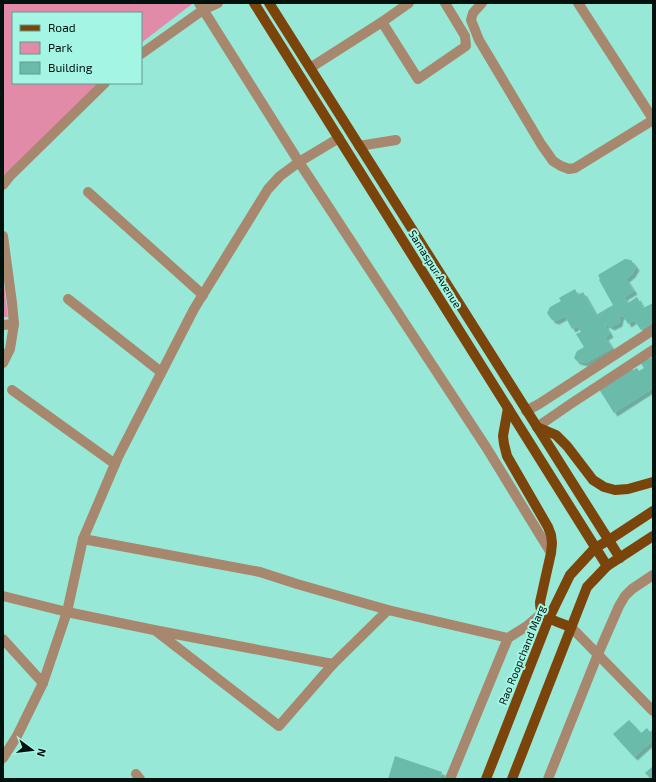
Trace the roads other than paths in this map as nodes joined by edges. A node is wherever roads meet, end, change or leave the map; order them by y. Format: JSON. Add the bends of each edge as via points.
{"nodes":[{"id":1,"x":218,"y":3,"type":"edge"},
{"id":2,"x":254,"y":3,"type":"edge"},
{"id":3,"x":269,"y":3,"type":"edge"},
{"id":4,"x":409,"y":3,"type":"edge"},
{"id":5,"x":444,"y":3,"type":"edge"},
{"id":6,"x":482,"y":3,"type":"edge"},
{"id":7,"x":578,"y":3,"type":"edge"},
{"id":8,"x":201,"y":6,"type":"edge"},
{"id":9,"x":382,"y":22,"type":"junction"},
{"id":10,"x":142,"y":53,"type":"edge"},
{"id":11,"x":310,"y":68,"type":"junction"},
{"id":12,"x":104,"y":84,"type":"edge"},
{"id":13,"x":653,"y":120,"type":"edge"},
{"id":14,"x":338,"y":138,"type":"junction"},
{"id":15,"x":396,"y":140,"type":"dead end"},
{"id":16,"x":359,"y":146,"type":"junction"},
{"id":17,"x":299,"y":162,"type":"junction"},
{"id":18,"x":3,"y":185,"type":"edge"},
{"id":19,"x":385,"y":187,"type":"junction"},
{"id":20,"x":88,"y":192,"type":"dead end"},
{"id":21,"x":374,"y":194,"type":"junction"},
{"id":22,"x":3,"y":236,"type":"edge"},
{"id":23,"x":203,"y":295,"type":"junction"},
{"id":24,"x":68,"y":299,"type":"dead end"},
{"id":25,"x":14,"y":324,"type":"junction"},
{"id":26,"x":3,"y":325,"type":"edge"},
{"id":27,"x":653,"y":330,"type":"edge"},
{"id":28,"x":653,"y":350,"type":"edge"},
{"id":29,"x":3,"y":363,"type":"edge"},
{"id":30,"x":161,"y":372,"type":"junction"},
{"id":31,"x":12,"y":390,"type":"dead end"},
{"id":32,"x":508,"y":408,"type":"junction"},
{"id":33,"x":526,"y":411,"type":"junction"},
{"id":34,"x":537,"y":427,"type":"junction"},
{"id":35,"x":504,"y":444,"type":"junction"},
{"id":36,"x":490,"y":453,"type":"junction"},
{"id":37,"x":115,"y":464,"type":"junction"},
{"id":38,"x":653,"y":482,"type":"edge"},
{"id":39,"x":653,"y":511,"type":"edge"},
{"id":40,"x":653,"y":536,"type":"edge"},
{"id":41,"x":83,"y":539,"type":"junction"},
{"id":42,"x":609,"y":540,"type":"junction"},
{"id":43,"x":595,"y":548,"type":"junction"},
{"id":44,"x":551,"y":552,"type":"junction"},
{"id":45,"x":620,"y":558,"type":"junction"},
{"id":46,"x":607,"y":566,"type":"junction"},
{"id":47,"x":653,"y":575,"type":"edge"},
{"id":48,"x":3,"y":596,"type":"edge"},
{"id":49,"x":388,"y":610,"type":"junction"},
{"id":50,"x":68,"y":612,"type":"junction"},
{"id":51,"x":546,"y":616,"type":"junction"},
{"id":52,"x":572,"y":627,"type":"junction"},
{"id":53,"x":154,"y":630,"type":"junction"},
{"id":54,"x":508,"y":638,"type":"junction"},
{"id":55,"x":3,"y":639,"type":"edge"},
{"id":56,"x":598,"y":654,"type":"junction"},
{"id":57,"x":333,"y":664,"type":"junction"},
{"id":58,"x":43,"y":684,"type":"junction"},
{"id":59,"x":653,"y":711,"type":"edge"},
{"id":60,"x":3,"y":758,"type":"edge"},
{"id":61,"x":450,"y":779,"type":"edge"},
{"id":62,"x":486,"y":779,"type":"edge"},
{"id":63,"x":512,"y":779,"type":"edge"},
{"id":64,"x":548,"y":779,"type":"edge"}],
"edges":[{"from":1,"to":8,"type":"street"},
{"from":2,"to":14,"type":"main road","name":"Samaspur Avenue"},
{"from":3,"to":11,"type":"main road","name":"Samaspur Avenue"},
{"from":4,"to":9,"type":"street"},
{"from":5,"to":9,"type":"street","via":[[465,36],[466,46],[418,79]]},
{"from":6,"to":13,"type":"street","via":[[473,13],[471,20],[479,40],[540,144],[553,161],[569,169],[575,168]]},
{"from":7,"to":13,"type":"street"},
{"from":8,"to":10,"type":"street"},
{"from":8,"to":17,"type":"street"},
{"from":9,"to":11,"type":"street"},
{"from":11,"to":16,"type":"main road","name":"Samaspur Avenue"},
{"from":12,"to":18,"type":"street"},
{"from":14,"to":17,"type":"street"},
{"from":14,"to":21,"type":"main road","name":"Samaspur Avenue"},
{"from":15,"to":16,"type":"street"},
{"from":16,"to":19,"type":"main road","name":"Samaspur Avenue"},
{"from":17,"to":23,"type":"street","via":[[268,189]]},
{"from":17,"to":36,"type":"street"},
{"from":19,"to":21,"type":"main road"},
{"from":19,"to":33,"type":"main road","name":"Samaspur Avenue"},
{"from":20,"to":23,"type":"street"},
{"from":21,"to":32,"type":"main road","name":"Samaspur Avenue"},
{"from":22,"to":25,"type":"street"},
{"from":23,"to":30,"type":"street"},
{"from":24,"to":30,"type":"street"},
{"from":25,"to":26,"type":"street"},
{"from":25,"to":29,"type":"street","via":[[10,349]]},
{"from":27,"to":33,"type":"street"},
{"from":28,"to":34,"type":"street"},
{"from":30,"to":37,"type":"street"},
{"from":31,"to":37,"type":"street"},
{"from":32,"to":35,"type":"main road"},
{"from":32,"to":43,"type":"main road","name":"Samaspur Avenue"},
{"from":33,"to":34,"type":"main road","name":"Samaspur Avenue"},
{"from":34,"to":38,"type":"main road","via":[[556,435],[593,480],[604,487],[615,490],[628,489]]},
{"from":34,"to":42,"type":"main road","name":"Samaspur Avenue"},
{"from":35,"to":36,"type":"street"},
{"from":35,"to":44,"type":"main road","via":[[507,456],[548,527],[551,535]]},
{"from":36,"to":44,"type":"street"},
{"from":37,"to":41,"type":"street"},
{"from":39,"to":42,"type":"main road","name":"Rao Roopchand Marg"},
{"from":40,"to":45,"type":"main road"},
{"from":41,"to":49,"type":"street","via":[[260,572]]},
{"from":41,"to":50,"type":"street"},
{"from":42,"to":43,"type":"main road","name":"Rao Roopchand Marg"},
{"from":42,"to":45,"type":"main road","name":"Samaspur Avenue"},
{"from":43,"to":46,"type":"main road"},
{"from":43,"to":51,"type":"main road","name":"Rao Roopchand Marg","via":[[570,575]]},
{"from":44,"to":51,"type":"main road","via":[[540,602],[540,608]]},
{"from":45,"to":46,"type":"main road"},
{"from":46,"to":52,"type":"main road","via":[[587,587]]},
{"from":47,"to":56,"type":"street","via":[[625,596]]},
{"from":48,"to":50,"type":"street"},
{"from":49,"to":54,"type":"street"},
{"from":49,"to":57,"type":"street"},
{"from":50,"to":53,"type":"street"},
{"from":50,"to":58,"type":"street"},
{"from":51,"to":52,"type":"main road"},
{"from":51,"to":54,"type":"street"},
{"from":51,"to":62,"type":"main road","name":"Rao Roopchand Marg"},
{"from":52,"to":56,"type":"street"},
{"from":52,"to":63,"type":"main road"},
{"from":53,"to":57,"type":"street"},
{"from":53,"to":57,"type":"street","via":[[279,726]]},
{"from":54,"to":61,"type":"street"},
{"from":55,"to":58,"type":"street"},
{"from":56,"to":59,"type":"street"},
{"from":56,"to":64,"type":"street"},
{"from":58,"to":60,"type":"street"}]}
